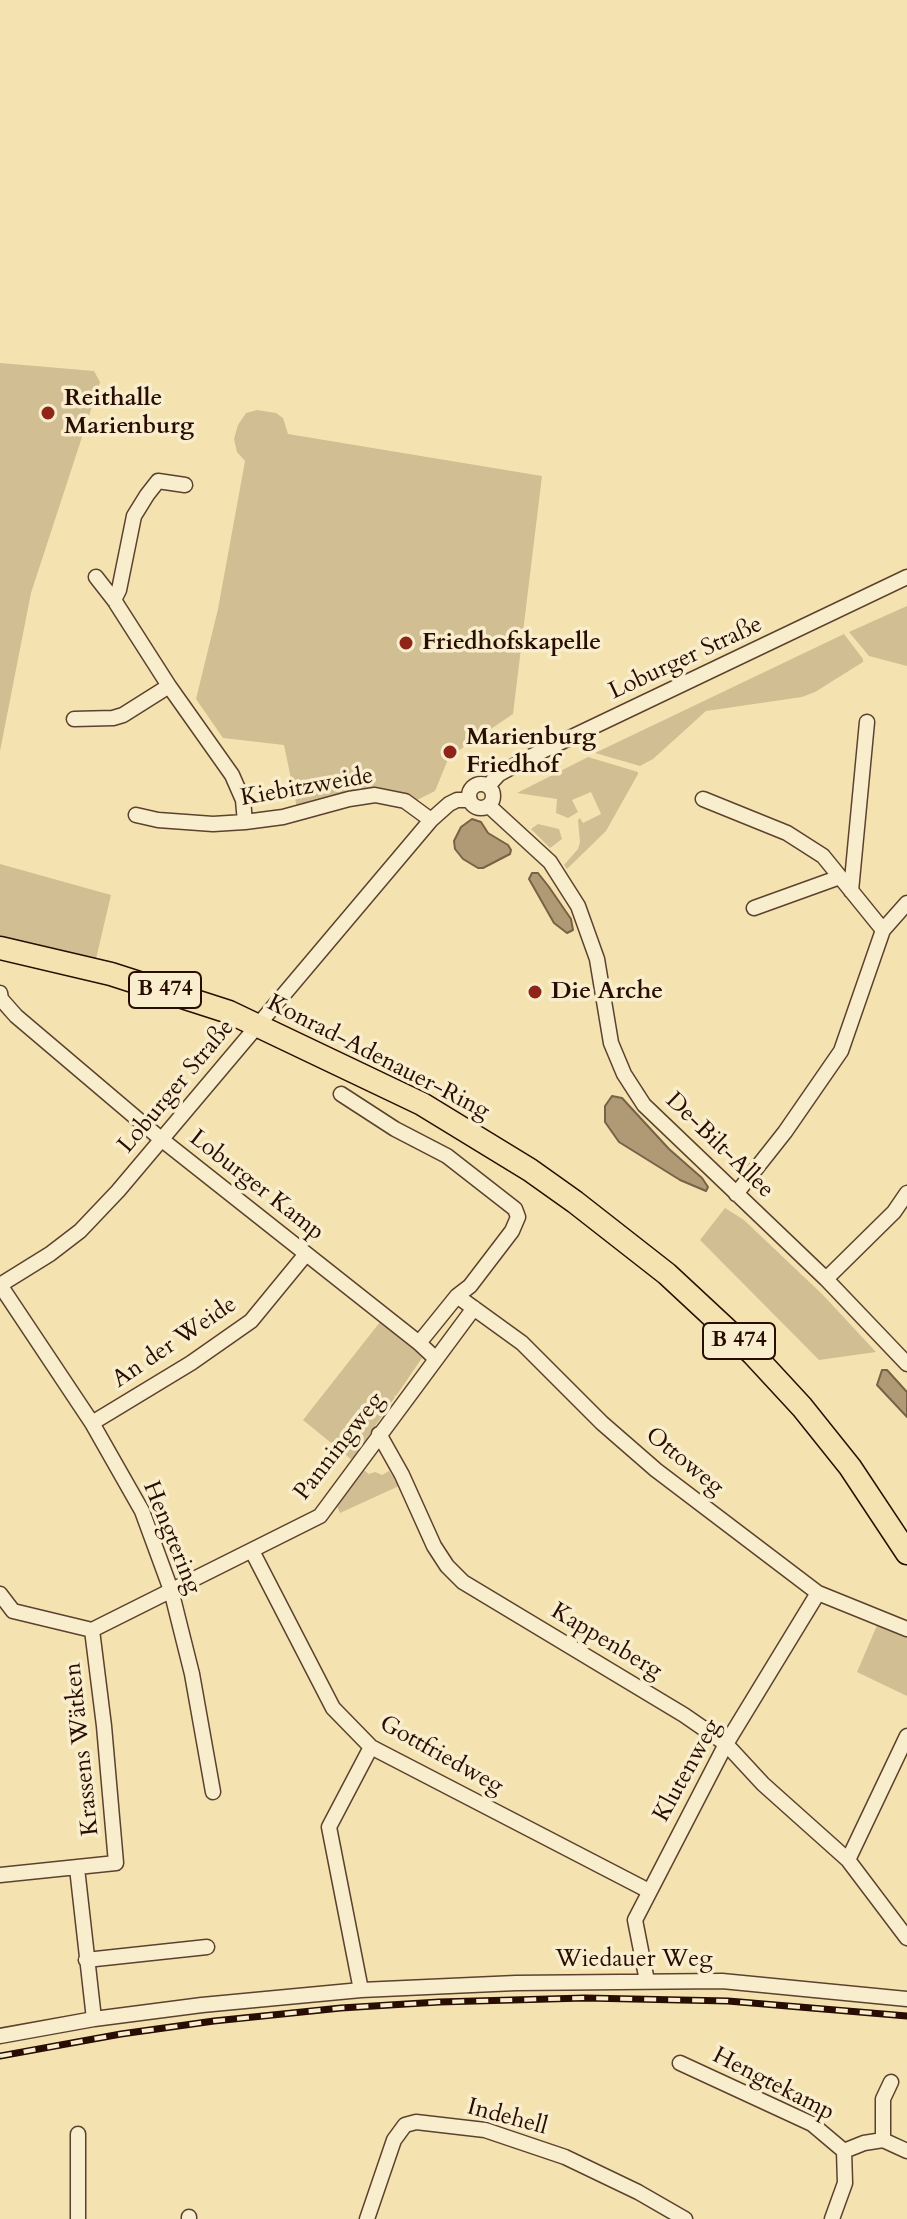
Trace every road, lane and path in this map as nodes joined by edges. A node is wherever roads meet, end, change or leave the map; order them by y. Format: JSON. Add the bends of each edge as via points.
{"nodes":[{"id":1,"x":185,"y":485,"type":"dead end"},
{"id":2,"x":96,"y":577,"type":"dead end"},
{"id":3,"x":907,"y":577,"type":"edge"},
{"id":4,"x":114,"y":600,"type":"junction"},
{"id":5,"x":169,"y":686,"type":"junction"},
{"id":6,"x":74,"y":719,"type":"dead end"},
{"id":7,"x":867,"y":722,"type":"dead end"},
{"id":8,"x":488,"y":786,"type":"junction"},
{"id":9,"x":703,"y":799,"type":"dead end"},
{"id":10,"x":470,"y":800,"type":"junction"},
{"id":11,"x":489,"y":806,"type":"junction"},
{"id":12,"x":136,"y":815,"type":"dead end"},
{"id":13,"x":431,"y":820,"type":"junction"},
{"id":14,"x":245,"y":822,"type":"junction"},
{"id":15,"x":840,"y":877,"type":"junction"},
{"id":16,"x":851,"y":891,"type":"junction"},
{"id":17,"x":907,"y":903,"type":"edge"},
{"id":18,"x":754,"y":908,"type":"dead end"},
{"id":19,"x":883,"y":930,"type":"junction"},
{"id":20,"x":0,"y":948,"type":"edge"},
{"id":21,"x":0,"y":993,"type":"edge"},
{"id":22,"x":258,"y":1026,"type":"junction"},
{"id":23,"x":341,"y":1094,"type":"dead end"},
{"id":24,"x":161,"y":1139,"type":"junction"},
{"id":25,"x":907,"y":1193,"type":"edge"},
{"id":26,"x":736,"y":1194,"type":"junction"},
{"id":27,"x":306,"y":1254,"type":"junction"},
{"id":28,"x":826,"y":1279,"type":"junction"},
{"id":29,"x":0,"y":1285,"type":"edge"},
{"id":30,"x":457,"y":1296,"type":"junction"},
{"id":31,"x":474,"y":1308,"type":"junction"},
{"id":32,"x":419,"y":1343,"type":"junction"},
{"id":33,"x":436,"y":1359,"type":"junction"},
{"id":34,"x":907,"y":1364,"type":"edge"},
{"id":35,"x":92,"y":1423,"type":"junction"},
{"id":36,"x":379,"y":1434,"type":"junction"},
{"id":37,"x":252,"y":1551,"type":"junction"},
{"id":38,"x":907,"y":1553,"type":"edge"},
{"id":39,"x":171,"y":1590,"type":"junction"},
{"id":40,"x":818,"y":1593,"type":"junction"},
{"id":41,"x":0,"y":1594,"type":"edge"},
{"id":42,"x":907,"y":1629,"type":"edge"},
{"id":43,"x":92,"y":1630,"type":"junction"},
{"id":44,"x":907,"y":1736,"type":"edge"},
{"id":45,"x":726,"y":1744,"type":"junction"},
{"id":46,"x":371,"y":1747,"type":"junction"},
{"id":47,"x":213,"y":1792,"type":"dead end"},
{"id":48,"x":848,"y":1860,"type":"junction"},
{"id":49,"x":77,"y":1868,"type":"junction"},
{"id":50,"x":0,"y":1875,"type":"edge"},
{"id":51,"x":649,"y":1891,"type":"junction"},
{"id":52,"x":907,"y":1938,"type":"edge"},
{"id":53,"x":207,"y":1947,"type":"dead end"},
{"id":54,"x":86,"y":1960,"type":"junction"},
{"id":55,"x":647,"y":1981,"type":"junction"},
{"id":56,"x":361,"y":1990,"type":"junction"},
{"id":57,"x":907,"y":1999,"type":"edge"},
{"id":58,"x":94,"y":2019,"type":"junction"},
{"id":59,"x":0,"y":2036,"type":"edge"},
{"id":60,"x":680,"y":2063,"type":"dead end"},
{"id":61,"x":891,"y":2082,"type":"dead end"},
{"id":62,"x":78,"y":2134,"type":"dead end"},
{"id":63,"x":883,"y":2140,"type":"junction"},
{"id":64,"x":844,"y":2151,"type":"junction"},
{"id":65,"x":907,"y":2151,"type":"edge"},
{"id":66,"x":78,"y":2219,"type":"edge"},
{"id":67,"x":367,"y":2219,"type":"edge"},
{"id":68,"x":685,"y":2219,"type":"edge"},
{"id":69,"x":832,"y":2219,"type":"edge"}],
"edges":[{"from":1,"to":4,"type":"street","via":[[158,481],[134,516]]},
{"from":2,"to":4,"type":"street"},
{"from":3,"to":8,"type":"street","name":"Loburger Straße","via":[[534,755]]},
{"from":4,"to":5,"type":"street"},
{"from":5,"to":6,"type":"street","via":[[123,715]]},
{"from":5,"to":14,"type":"street","via":[[232,775]]},
{"from":7,"to":16,"type":"street"},
{"from":8,"to":10,"type":"street","via":[[474,787]]},
{"from":8,"to":11,"type":"street","via":[[493,796]]},
{"from":9,"to":15,"type":"street","via":[[787,833],[823,856]]},
{"from":10,"to":11,"type":"street","via":[[478,807]]},
{"from":10,"to":13,"type":"street","name":"Loburger Straße","via":[[449,804]]},
{"from":11,"to":26,"type":"street","name":"De-Bilt-Allee","via":[[550,862],[578,906],[597,959],[611,1043],[634,1090],[656,1120]]},
{"from":12,"to":14,"type":"street","name":"Kiebitzweide","via":[[213,824]]},
{"from":13,"to":14,"type":"street","name":"Kiebitzweide","via":[[405,801],[375,795]]},
{"from":13,"to":22,"type":"street","name":"Loburger Straße"},
{"from":15,"to":16,"type":"street"},
{"from":15,"to":18,"type":"street"},
{"from":16,"to":19,"type":"street"},
{"from":17,"to":19,"type":"street"},
{"from":19,"to":26,"type":"street","via":[[841,1051]]},
{"from":20,"to":22,"type":"main road","name":"Konrad-Adenauer-Ring","number":"B 474","via":[[147,984]]},
{"from":21,"to":24,"type":"street","name":"Loburger Kamp","via":[[16,1016]]},
{"from":22,"to":24,"type":"street","name":"Loburger Straße"},
{"from":22,"to":38,"type":"main road","name":"Konrad-Adenauer-Ring","number":"B 474","via":[[451,1120],[575,1202],[655,1264],[802,1407]]},
{"from":23,"to":30,"type":"street","via":[[447,1156],[515,1209],[518,1217],[512,1231]]},
{"from":24,"to":27,"type":"street","name":"Loburger Kamp"},
{"from":24,"to":29,"type":"street","name":"Loburger Straße","via":[[80,1231]]},
{"from":25,"to":28,"type":"street"},
{"from":26,"to":28,"type":"street","name":"De-Bilt-Allee"},
{"from":27,"to":32,"type":"street","name":"Loburger Kamp"},
{"from":27,"to":35,"type":"street","name":"An der Weide","via":[[251,1321]]},
{"from":28,"to":34,"type":"street","name":"De-Bilt-Allee"},
{"from":29,"to":35,"type":"street","name":"Hengtering"},
{"from":30,"to":31,"type":"street","name":"Ottoweg"},
{"from":30,"to":32,"type":"street"},
{"from":31,"to":33,"type":"street","name":"Panningweg"},
{"from":31,"to":40,"type":"street","name":"Ottoweg","via":[[522,1343],[656,1470]]},
{"from":32,"to":33,"type":"street"},
{"from":33,"to":36,"type":"street","name":"Panningweg"},
{"from":35,"to":39,"type":"street","name":"Hengtering","via":[[142,1511]]},
{"from":36,"to":37,"type":"street","name":"Panningweg","via":[[320,1516]]},
{"from":36,"to":45,"type":"street","name":"Kappenberg","via":[[434,1546],[463,1582]]},
{"from":37,"to":39,"type":"street","name":"Panningweg"},
{"from":37,"to":46,"type":"street","name":"Gottfriedweg","via":[[333,1708]]},
{"from":39,"to":43,"type":"street","name":"Panningweg"},
{"from":39,"to":47,"type":"street","name":"Hengtering"},
{"from":40,"to":42,"type":"street","name":"Ottoweg"},
{"from":40,"to":45,"type":"street","name":"Klutenweg"},
{"from":41,"to":43,"type":"street","via":[[13,1611]]},
{"from":43,"to":49,"type":"street","name":"Krassens Wätken","via":[[116,1863]]},
{"from":44,"to":48,"type":"street"},
{"from":45,"to":48,"type":"street","name":"Kappenberg"},
{"from":45,"to":51,"type":"street","name":"Klutenweg"},
{"from":46,"to":51,"type":"street","name":"Gottfriedweg"},
{"from":46,"to":56,"type":"street","via":[[329,1827]]},
{"from":48,"to":52,"type":"street","name":"Kappenberg"},
{"from":49,"to":50,"type":"street"},
{"from":49,"to":54,"type":"street","name":"Krassens Wätken"},
{"from":51,"to":55,"type":"street","name":"Klutenweg","via":[[635,1920]]},
{"from":53,"to":54,"type":"street"},
{"from":54,"to":58,"type":"street","name":"Krassens Wätken"},
{"from":55,"to":56,"type":"street","name":"Wiedauer Weg"},
{"from":55,"to":57,"type":"street","name":"Wiedauer Weg","via":[[722,1981]]},
{"from":56,"to":58,"type":"street","name":"Wiedauer Weg"},
{"from":58,"to":59,"type":"street","name":"Wiedauer Weg"},
{"from":60,"to":64,"type":"street","name":"Hengtekamp","via":[[812,2124]]},
{"from":61,"to":63,"type":"street","via":[[883,2099]]},
{"from":62,"to":66,"type":"street"},
{"from":63,"to":64,"type":"street","name":"Hengtekamp"},
{"from":63,"to":65,"type":"street"},
{"from":64,"to":69,"type":"street","name":"Hengtekamp","via":[[845,2183]]},
{"from":67,"to":68,"type":"street","name":"Indehell","via":[[394,2140],[405,2125],[416,2122],[485,2130],[565,2157]]}]}
